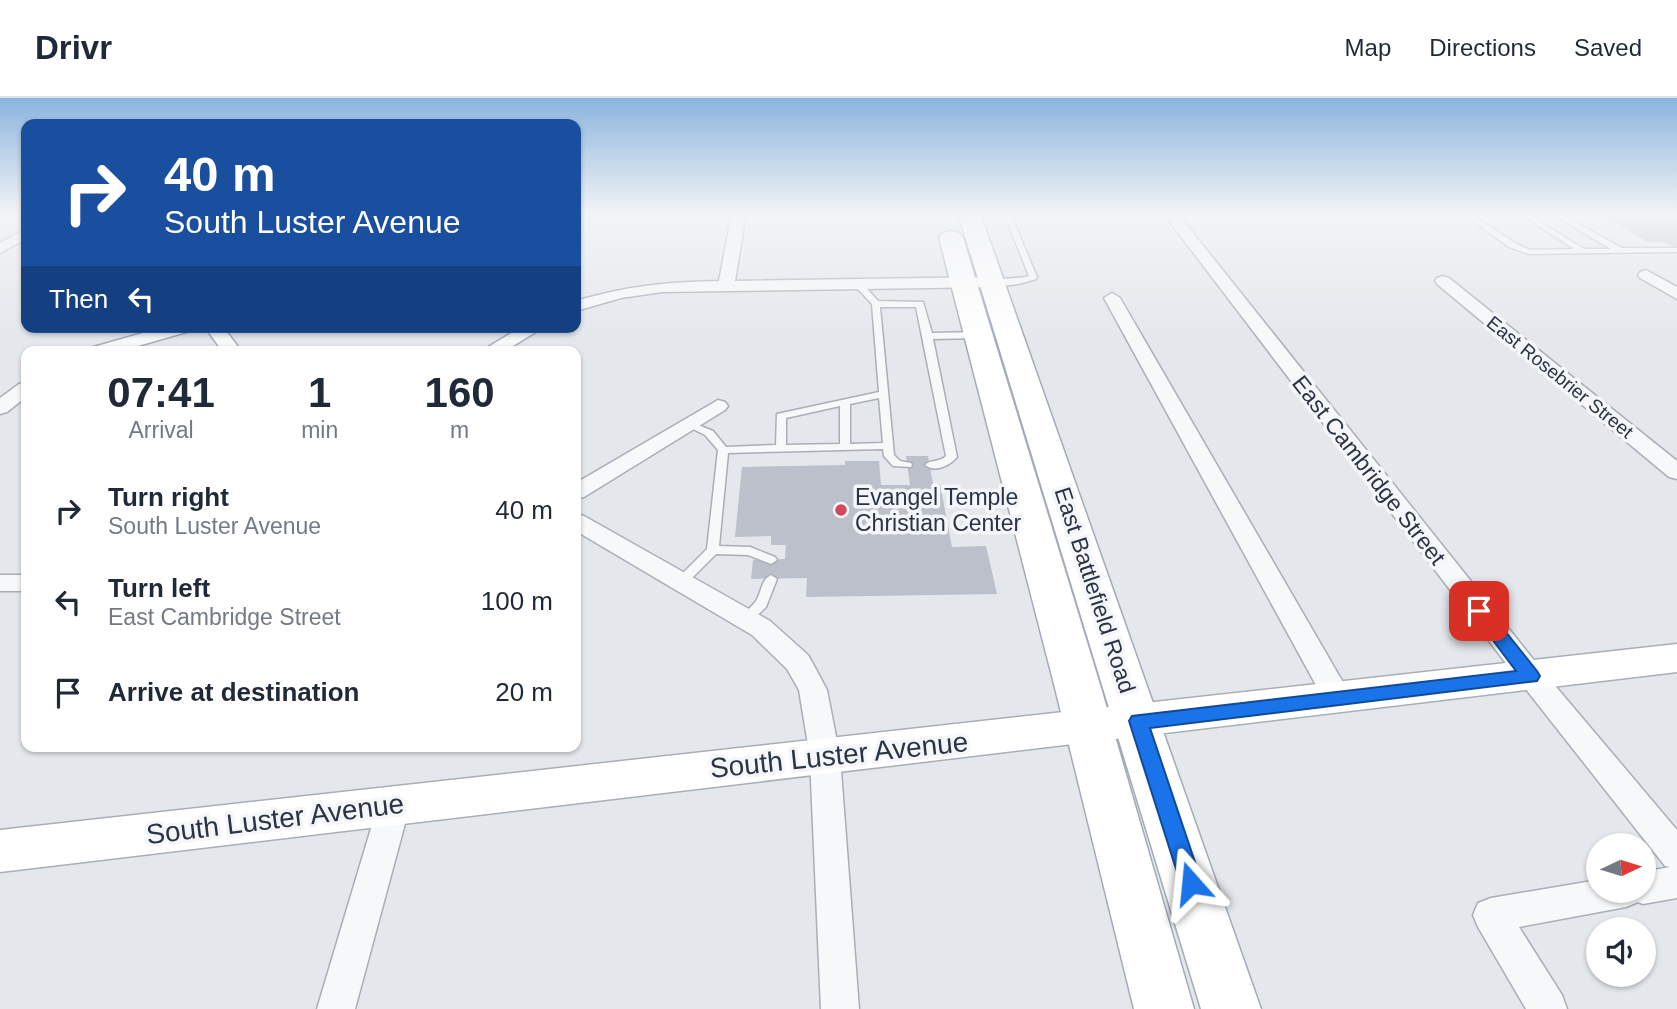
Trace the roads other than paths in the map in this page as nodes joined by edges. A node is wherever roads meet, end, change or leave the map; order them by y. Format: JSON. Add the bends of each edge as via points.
{"nodes":[{"id":1,"x":731,"y":256,"type":"edge"},
{"id":2,"x":965,"y":256,"type":"edge"},
{"id":3,"x":975,"y":256,"type":"edge"},
{"id":4,"x":1024,"y":256,"type":"edge"},
{"id":5,"x":1203,"y":256,"type":"edge"},
{"id":6,"x":1646,"y":275,"type":"dead end"},
{"id":7,"x":1443,"y":281,"type":"dead end"},
{"id":8,"x":979,"y":283,"type":"junction"},
{"id":9,"x":858,"y":284,"type":"junction"},
{"id":10,"x":726,"y":285,"type":"junction"},
{"id":11,"x":1677,"y":294,"type":"edge"},
{"id":12,"x":1112,"y":298,"type":"dead end"},
{"id":13,"x":581,"y":304,"type":"edge"},
{"id":14,"x":876,"y":304,"type":"junction"},
{"id":15,"x":163,"y":333,"type":"edge"},
{"id":16,"x":524,"y":333,"type":"edge"},
{"id":17,"x":928,"y":335,"type":"junction"},
{"id":18,"x":979,"y":335,"type":"junction"},
{"id":19,"x":117,"y":346,"type":"edge"},
{"id":20,"x":500,"y":346,"type":"edge"},
{"id":21,"x":21,"y":392,"type":"edge"},
{"id":22,"x":883,"y":394,"type":"junction"},
{"id":23,"x":845,"y":402,"type":"junction"},
{"id":24,"x":718,"y":406,"type":"dead end"},
{"id":25,"x":0,"y":408,"type":"edge"},
{"id":26,"x":688,"y":424,"type":"junction"},
{"id":27,"x":888,"y":446,"type":"junction"},
{"id":28,"x":781,"y":447,"type":"junction"},
{"id":29,"x":845,"y":447,"type":"junction"},
{"id":30,"x":723,"y":450,"type":"junction"},
{"id":31,"x":907,"y":465,"type":"dead end"},
{"id":32,"x":930,"y":465,"type":"dead end"},
{"id":33,"x":1677,"y":472,"type":"edge"},
{"id":34,"x":581,"y":489,"type":"edge"},
{"id":35,"x":581,"y":525,"type":"edge"},
{"id":36,"x":713,"y":550,"type":"junction"},
{"id":37,"x":771,"y":560,"type":"dead end"},
{"id":38,"x":771,"y":579,"type":"dead end"},
{"id":39,"x":681,"y":582,"type":"junction"},
{"id":40,"x":0,"y":583,"type":"edge"},
{"id":41,"x":21,"y":583,"type":"edge"},
{"id":42,"x":745,"y":619,"type":"junction"},
{"id":43,"x":1677,"y":658,"type":"edge"},
{"id":44,"x":1531,"y":676,"type":"junction"},
{"id":45,"x":1338,"y":699,"type":"junction"},
{"id":46,"x":1138,"y":721,"type":"junction"},
{"id":47,"x":1088,"y":727,"type":"junction"},
{"id":48,"x":825,"y":757,"type":"junction"},
{"id":49,"x":394,"y":805,"type":"junction"},
{"id":50,"x":0,"y":851,"type":"edge"},
{"id":51,"x":1677,"y":855,"type":"edge"},
{"id":52,"x":1677,"y":882,"type":"edge"},
{"id":53,"x":1656,"y":886,"type":"edge"},
{"id":54,"x":1586,"y":898,"type":"edge"},
{"id":55,"x":336,"y":1009,"type":"edge"},
{"id":56,"x":840,"y":1009,"type":"edge"},
{"id":57,"x":1164,"y":1009,"type":"edge"},
{"id":58,"x":1231,"y":1009,"type":"edge"},
{"id":59,"x":1548,"y":1009,"type":"edge"}],
"edges":[{"from":1,"to":10,"type":"street"},
{"from":2,"to":8,"type":"main road","name":"East Battlefield Road"},
{"from":3,"to":8,"type":"main road","name":"East Battlefield Road"},
{"from":4,"to":8,"type":"lane","via":[[1033,277]]},
{"from":5,"to":44,"type":"street","name":"East Cambridge Street"},
{"from":6,"to":11,"type":"street"},
{"from":7,"to":33,"type":"street","name":"East Rosebrier Street"},
{"from":8,"to":9,"type":"street"},
{"from":8,"to":18,"type":"main road","name":"East Battlefield Road"},
{"from":8,"to":46,"type":"main road","name":"East Battlefield Road"},
{"from":9,"to":10,"type":"street"},
{"from":9,"to":14,"type":"lane"},
{"from":10,"to":13,"type":"street","via":[[647,288]]},
{"from":12,"to":45,"type":"street"},
{"from":14,"to":17,"type":"lane","via":[[920,304]]},
{"from":14,"to":22,"type":"lane"},
{"from":15,"to":19,"type":"street"},
{"from":16,"to":20,"type":"street"},
{"from":17,"to":18,"type":"lane"},
{"from":17,"to":32,"type":"lane","via":[[952,457],[944,464]]},
{"from":18,"to":47,"type":"main road","name":"East Battlefield Road"},
{"from":21,"to":25,"type":"street"},
{"from":22,"to":23,"type":"lane"},
{"from":22,"to":27,"type":"lane"},
{"from":23,"to":28,"type":"lane","via":[[781,416]]},
{"from":23,"to":29,"type":"lane"},
{"from":24,"to":26,"type":"street"},
{"from":26,"to":30,"type":"lane","via":[[709,433]]},
{"from":26,"to":34,"type":"street"},
{"from":27,"to":29,"type":"lane"},
{"from":27,"to":31,"type":"lane","via":[[889,456],[897,464]]},
{"from":28,"to":29,"type":"lane"},
{"from":28,"to":30,"type":"lane"},
{"from":30,"to":36,"type":"lane"},
{"from":35,"to":39,"type":"street"},
{"from":36,"to":37,"type":"lane","via":[[750,551]]},
{"from":36,"to":39,"type":"lane"},
{"from":38,"to":42,"type":"lane","via":[[761,604]]},
{"from":39,"to":42,"type":"street"},
{"from":40,"to":41,"type":"street"},
{"from":42,"to":48,"type":"street","via":[[787,650],[806,676],[817,705]]},
{"from":43,"to":44,"type":"street","name":"South Luster Avenue"},
{"from":44,"to":45,"type":"street","name":"South Luster Avenue"},
{"from":44,"to":51,"type":"street","name":"East Cambridge Street"},
{"from":45,"to":46,"type":"street","name":"South Luster Avenue"},
{"from":46,"to":47,"type":"street","name":"South Luster Avenue"},
{"from":46,"to":58,"type":"main road","name":"East Battlefield Road"},
{"from":47,"to":48,"type":"street","name":"South Luster Avenue"},
{"from":47,"to":57,"type":"main road","name":"East Battlefield Road"},
{"from":48,"to":49,"type":"street","name":"South Luster Avenue"},
{"from":48,"to":56,"type":"street"},
{"from":49,"to":50,"type":"street","name":"South Luster Avenue"},
{"from":49,"to":55,"type":"street"},
{"from":52,"to":53,"type":"street"},
{"from":54,"to":59,"type":"street","via":[[1491,915]]}]}
